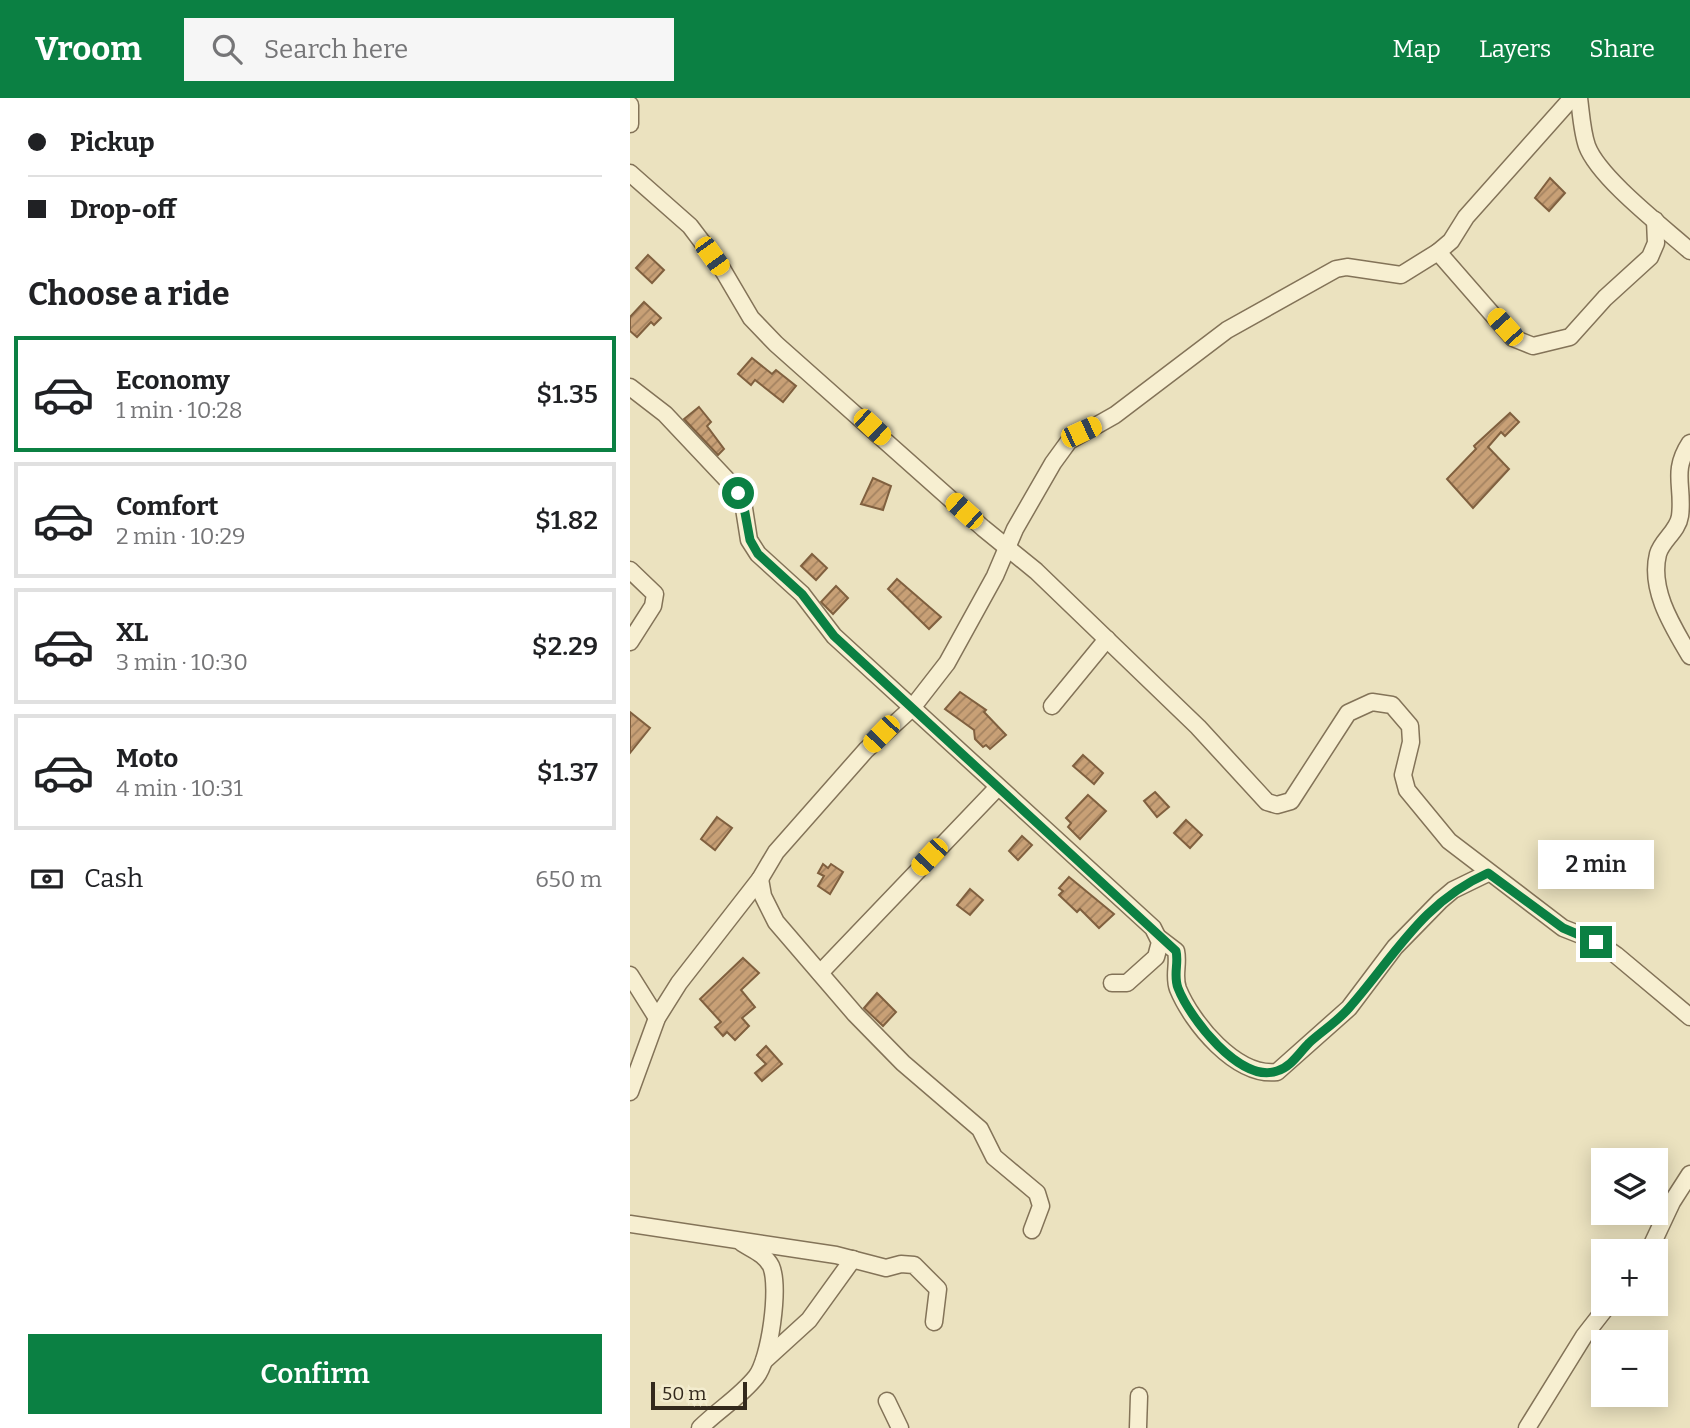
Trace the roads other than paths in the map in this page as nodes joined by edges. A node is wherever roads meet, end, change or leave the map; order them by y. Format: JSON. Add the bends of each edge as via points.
{"nodes":[{"id":1,"x":1572,"y":98,"type":"edge"},
{"id":2,"x":1579,"y":98,"type":"edge"},
{"id":3,"x":630,"y":105,"type":"edge"},
{"id":4,"x":630,"y":124,"type":"edge"},
{"id":5,"x":632,"y":181,"type":"edge"},
{"id":6,"x":1655,"y":220,"type":"junction"},
{"id":7,"x":1690,"y":251,"type":"edge"},
{"id":8,"x":1438,"y":252,"type":"junction"},
{"id":9,"x":630,"y":387,"type":"edge"},
{"id":10,"x":1690,"y":443,"type":"edge"},
{"id":11,"x":1006,"y":547,"type":"junction"},
{"id":12,"x":630,"y":570,"type":"edge"},
{"id":13,"x":1107,"y":639,"type":"junction"},
{"id":14,"x":630,"y":642,"type":"edge"},
{"id":15,"x":1690,"y":656,"type":"edge"},
{"id":16,"x":1052,"y":706,"type":"dead end"},
{"id":17,"x":912,"y":708,"type":"junction"},
{"id":18,"x":998,"y":787,"type":"junction"},
{"id":19,"x":1488,"y":873,"type":"junction"},
{"id":20,"x":760,"y":879,"type":"junction"},
{"id":21,"x":1159,"y":938,"type":"junction"},
{"id":22,"x":820,"y":973,"type":"junction"},
{"id":23,"x":630,"y":975,"type":"edge"},
{"id":24,"x":1112,"y":983,"type":"dead end"},
{"id":25,"x":1690,"y":1017,"type":"edge"},
{"id":26,"x":657,"y":1018,"type":"junction"},
{"id":27,"x":631,"y":1085,"type":"edge"},
{"id":28,"x":1690,"y":1174,"type":"edge"},
{"id":29,"x":630,"y":1224,"type":"edge"},
{"id":30,"x":1032,"y":1230,"type":"dead end"},
{"id":31,"x":734,"y":1238,"type":"junction"},
{"id":32,"x":1655,"y":1239,"type":"edge"},
{"id":33,"x":853,"y":1259,"type":"junction"},
{"id":34,"x":1600,"y":1316,"type":"edge"},
{"id":35,"x":934,"y":1322,"type":"dead end"},
{"id":36,"x":764,"y":1361,"type":"junction"},
{"id":37,"x":1139,"y":1396,"type":"dead end"},
{"id":38,"x":887,"y":1401,"type":"dead end"},
{"id":39,"x":700,"y":1428,"type":"edge"},
{"id":40,"x":900,"y":1428,"type":"edge"},
{"id":41,"x":1138,"y":1428,"type":"edge"},
{"id":42,"x":1527,"y":1428,"type":"edge"}],
"edges":[{"from":1,"to":8,"type":"street"},
{"from":2,"to":6,"type":"street","via":[[1587,146],[1594,159]]},
{"from":3,"to":4,"type":"street"},
{"from":5,"to":11,"type":"street","via":[[690,226],[751,318],[776,345]]},
{"from":6,"to":7,"type":"street"},
{"from":6,"to":8,"type":"street","via":[[1656,243],[1650,257],[1570,337],[1533,346],[1513,338]]},
{"from":8,"to":11,"type":"street","via":[[1401,275],[1339,268],[1227,330],[1115,415],[1069,441]]},
{"from":9,"to":17,"type":"street","via":[[665,414],[730,484],[743,502],[750,540],[758,554],[802,594],[834,636]]},
{"from":10,"to":15,"type":"street","via":[[1678,465],[1679,520],[1663,543],[1657,569],[1669,621]]},
{"from":11,"to":13,"type":"street"},
{"from":11,"to":17,"type":"street","via":[[947,663]]},
{"from":12,"to":14,"type":"street","via":[[655,594],[653,606]]},
{"from":13,"to":16,"type":"street"},
{"from":13,"to":19,"type":"street","via":[[1261,796],[1277,805],[1298,793],[1349,713],[1372,702],[1392,705],[1410,726],[1403,775],[1407,790],[1448,841]]},
{"from":17,"to":18,"type":"street"},
{"from":17,"to":20,"type":"street","via":[[866,750],[776,852]]},
{"from":18,"to":21,"type":"street"},
{"from":18,"to":22,"type":"street"},
{"from":19,"to":21,"type":"street","via":[[1440,901],[1395,947],[1349,1008],[1277,1072],[1251,1069],[1212,1041],[1178,988],[1176,951]]},
{"from":19,"to":25,"type":"street","via":[[1563,928],[1616,955]]},
{"from":20,"to":22,"type":"street","via":[[776,922]]},
{"from":20,"to":26,"type":"street","via":[[678,983]]},
{"from":21,"to":24,"type":"street","via":[[1158,951],[1148,967],[1127,983]]},
{"from":22,"to":30,"type":"street","via":[[902,1063],[980,1129],[1000,1164],[1037,1193],[1041,1206]]},
{"from":23,"to":26,"type":"street"},
{"from":26,"to":27,"type":"street"},
{"from":28,"to":32,"type":"street"},
{"from":29,"to":31,"type":"street"},
{"from":31,"to":33,"type":"street"},
{"from":31,"to":36,"type":"street","via":[[763,1255],[774,1274]]},
{"from":33,"to":35,"type":"street","via":[[887,1268],[906,1264],[920,1269],[938,1289]]},
{"from":33,"to":36,"type":"street","via":[[809,1320]]},
{"from":34,"to":42,"type":"street"},
{"from":36,"to":39,"type":"street","via":[[756,1377]]},
{"from":37,"to":41,"type":"street"},
{"from":38,"to":40,"type":"street"}]}
